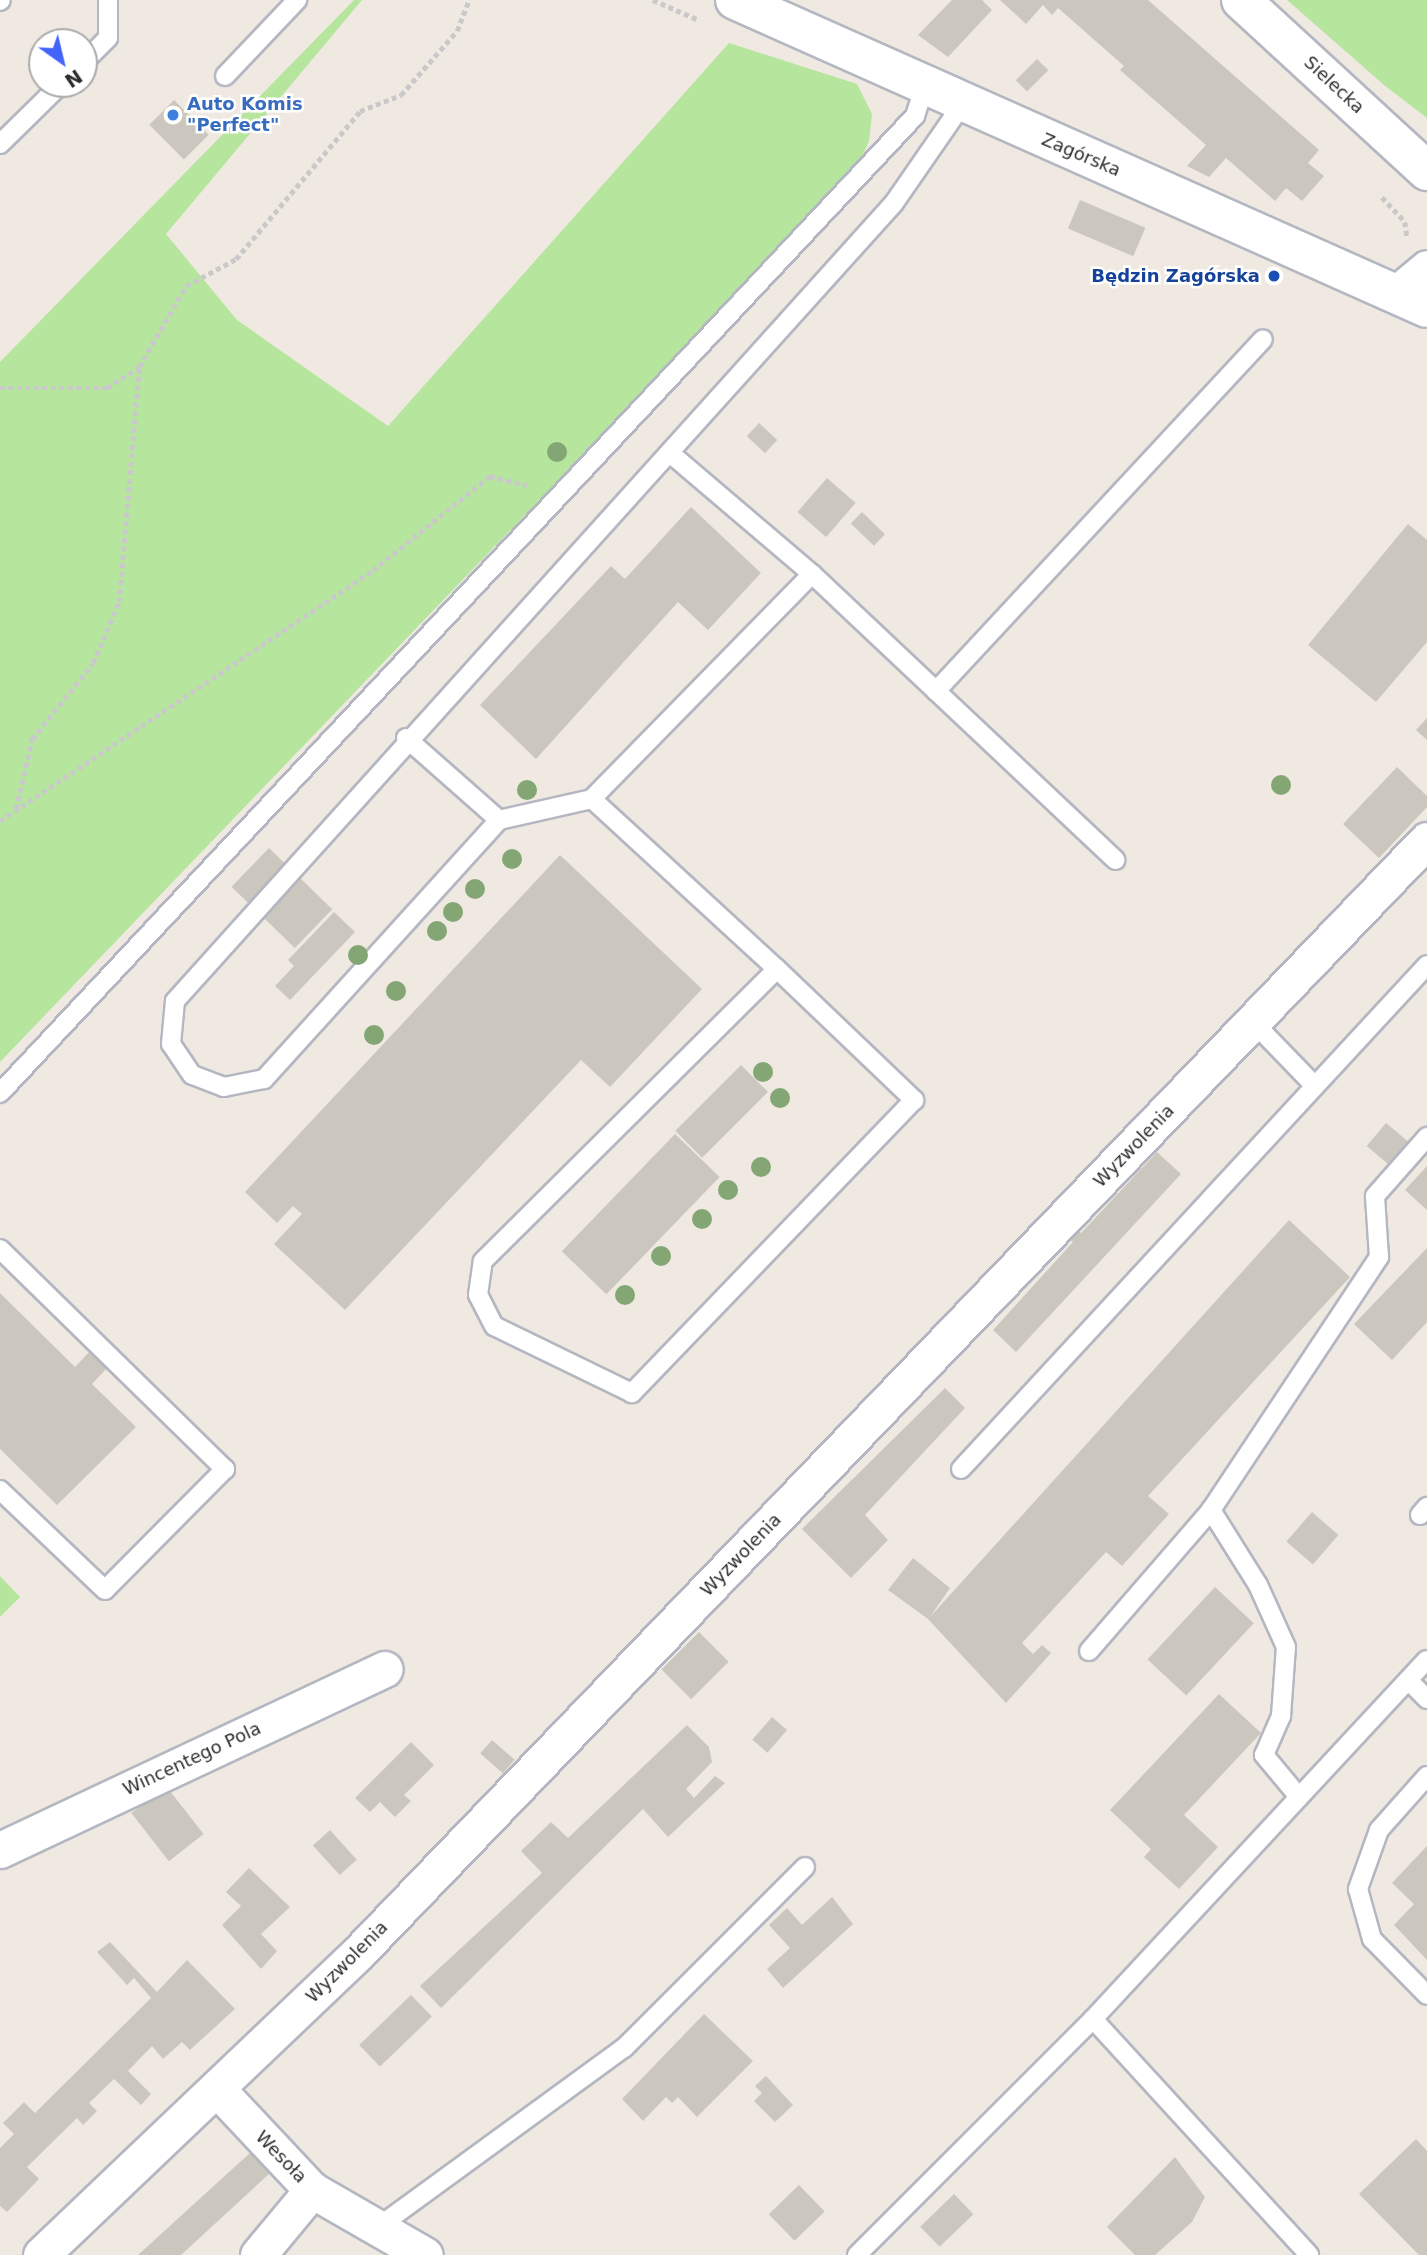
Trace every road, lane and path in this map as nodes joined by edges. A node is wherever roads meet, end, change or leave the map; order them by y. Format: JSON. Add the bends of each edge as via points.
{"nodes":[{"id":1,"x":108,"y":0,"type":"edge"},
{"id":2,"x":297,"y":0,"type":"edge"},
{"id":3,"x":469,"y":0,"type":"edge"},
{"id":4,"x":735,"y":0,"type":"edge"},
{"id":5,"x":1241,"y":0,"type":"edge"},
{"id":6,"x":98,"y":48,"type":"edge"},
{"id":7,"x":225,"y":76,"type":"dead end"},
{"id":8,"x":925,"y":85,"type":"junction"},
{"id":9,"x":47,"y":98,"type":"edge"},
{"id":10,"x":964,"y":102,"type":"junction"},
{"id":11,"x":0,"y":144,"type":"edge"},
{"id":12,"x":1427,"y":171,"type":"edge"},
{"id":13,"x":1382,"y":197,"type":"dead end"},
{"id":14,"x":1416,"y":255,"type":"edge"},
{"id":15,"x":1411,"y":301,"type":"edge"},
{"id":16,"x":1263,"y":339,"type":"dead end"},
{"id":17,"x":139,"y":367,"type":"junction"},
{"id":18,"x":0,"y":388,"type":"edge"},
{"id":19,"x":671,"y":454,"type":"junction"},
{"id":20,"x":562,"y":493,"type":"junction"},
{"id":21,"x":812,"y":574,"type":"junction"},
{"id":22,"x":936,"y":691,"type":"junction"},
{"id":23,"x":406,"y":738,"type":"junction"},
{"id":24,"x":592,"y":799,"type":"junction"},
{"id":25,"x":16,"y":810,"type":"junction"},
{"id":26,"x":499,"y":820,"type":"junction"},
{"id":27,"x":0,"y":821,"type":"edge"},
{"id":28,"x":1427,"y":840,"type":"edge"},
{"id":29,"x":1116,"y":860,"type":"dead end"},
{"id":30,"x":1427,"y":965,"type":"edge"},
{"id":31,"x":777,"y":969,"type":"junction"},
{"id":32,"x":1253,"y":1022,"type":"junction"},
{"id":33,"x":1315,"y":1086,"type":"junction"},
{"id":34,"x":0,"y":1093,"type":"edge"},
{"id":35,"x":1427,"y":1137,"type":"edge"},
{"id":36,"x":0,"y":1249,"type":"edge"},
{"id":37,"x":961,"y":1469,"type":"dead end"},
{"id":38,"x":0,"y":1490,"type":"edge"},
{"id":39,"x":1211,"y":1510,"type":"junction"},
{"id":40,"x":1089,"y":1651,"type":"dead end"},
{"id":41,"x":1427,"y":1660,"type":"edge"},
{"id":42,"x":384,"y":1669,"type":"dead end"},
{"id":43,"x":1408,"y":1679,"type":"junction"},
{"id":44,"x":1427,"y":1699,"type":"edge"},
{"id":45,"x":1427,"y":1776,"type":"edge"},
{"id":46,"x":1299,"y":1797,"type":"junction"},
{"id":47,"x":0,"y":1850,"type":"edge"},
{"id":48,"x":805,"y":1867,"type":"dead end"},
{"id":49,"x":1427,"y":1995,"type":"edge"},
{"id":50,"x":1093,"y":2019,"type":"junction"},
{"id":51,"x":218,"y":2090,"type":"junction"},
{"id":52,"x":312,"y":2190,"type":"junction"},
{"id":53,"x":381,"y":2225,"type":"junction"},
{"id":54,"x":41,"y":2255,"type":"edge"},
{"id":55,"x":258,"y":2255,"type":"edge"},
{"id":56,"x":425,"y":2255,"type":"edge"},
{"id":57,"x":856,"y":2255,"type":"edge"},
{"id":58,"x":1309,"y":2255,"type":"edge"}],
"edges":[{"from":1,"to":6,"type":"lane","via":[[108,38]]},
{"from":2,"to":7,"type":"lane"},
{"from":3,"to":17,"type":"path","via":[[457,31],[401,95],[360,111],[236,259],[186,286]]},
{"from":4,"to":8,"type":"street","name":"Zagórska"},
{"from":5,"to":12,"type":"street","name":"Sielecka"},
{"from":8,"to":10,"type":"street","name":"Zagórska"},
{"from":8,"to":20,"type":"lane","via":[[915,116]]},
{"from":9,"to":11,"type":"lane"},
{"from":10,"to":15,"type":"street","name":"Zagórska"},
{"from":10,"to":19,"type":"lane","via":[[894,203]]},
{"from":13,"to":14,"type":"path","via":[[1405,222]]},
{"from":14,"to":15,"type":"street"},
{"from":16,"to":22,"type":"lane"},
{"from":17,"to":18,"type":"path","via":[[107,388]]},
{"from":17,"to":25,"type":"path","via":[[119,602],[93,663],[32,739]]},
{"from":19,"to":21,"type":"lane"},
{"from":19,"to":23,"type":"lane"},
{"from":20,"to":25,"type":"path","via":[[490,476],[373,570]]},
{"from":20,"to":34,"type":"lane"},
{"from":21,"to":22,"type":"lane"},
{"from":21,"to":24,"type":"lane"},
{"from":22,"to":29,"type":"lane"},
{"from":23,"to":26,"type":"lane"},
{"from":23,"to":26,"type":"lane","via":[[175,1001],[171,1044],[192,1075],[224,1087],[264,1079]]},
{"from":24,"to":26,"type":"lane"},
{"from":24,"to":31,"type":"lane"},
{"from":25,"to":27,"type":"path"},
{"from":28,"to":32,"type":"street","name":"Wyzwolenia"},
{"from":30,"to":33,"type":"lane"},
{"from":31,"to":31,"type":"lane","via":[[914,1100],[632,1393],[494,1326],[478,1295],[483,1261]]},
{"from":32,"to":33,"type":"lane"},
{"from":32,"to":51,"type":"street","name":"Wyzwolenia","via":[[358,1953]]},
{"from":33,"to":37,"type":"lane"},
{"from":35,"to":39,"type":"lane","via":[[1375,1196],[1379,1257]]},
{"from":36,"to":38,"type":"lane","via":[[225,1469],[105,1590]]},
{"from":39,"to":40,"type":"lane"},
{"from":39,"to":46,"type":"lane","via":[[1258,1585],[1286,1647],[1281,1716],[1264,1755]]},
{"from":41,"to":43,"type":"lane"},
{"from":42,"to":47,"type":"street","name":"Wincentego Pola"},
{"from":43,"to":44,"type":"lane"},
{"from":43,"to":46,"type":"lane"},
{"from":45,"to":49,"type":"lane","via":[[1379,1830],[1358,1889],[1372,1939]]},
{"from":46,"to":50,"type":"lane"},
{"from":48,"to":53,"type":"lane","via":[[624,2048]]},
{"from":50,"to":57,"type":"lane"},
{"from":50,"to":58,"type":"lane"},
{"from":51,"to":52,"type":"street","name":"Wesoła"},
{"from":51,"to":54,"type":"street","name":"Wyzwolenia"},
{"from":52,"to":53,"type":"street","name":"Wesoła"},
{"from":52,"to":55,"type":"street"},
{"from":53,"to":56,"type":"street","name":"Wesoła"}]}
